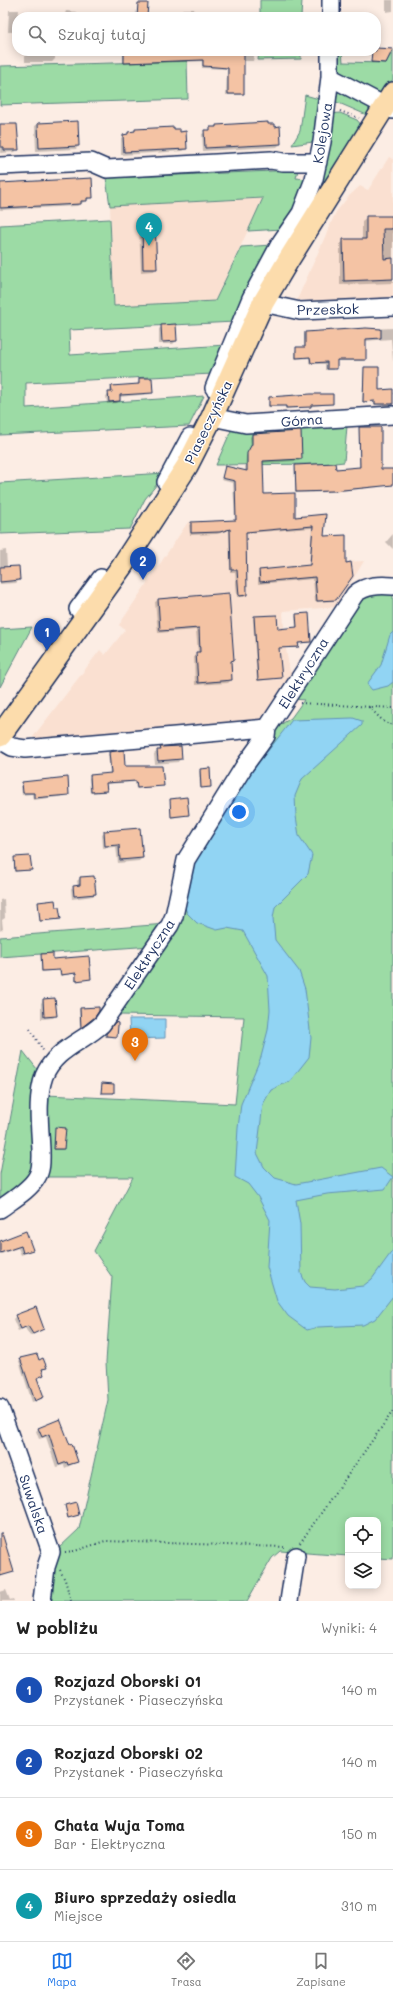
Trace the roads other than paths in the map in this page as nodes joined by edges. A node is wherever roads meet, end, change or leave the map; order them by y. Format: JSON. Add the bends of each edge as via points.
{"nodes":[{"id":1,"x":331,"y":0,"type":"edge"},
{"id":2,"x":330,"y":12,"type":"edge"},
{"id":3,"x":330,"y":56,"type":"edge"},
{"id":4,"x":330,"y":77,"type":"junction"},
{"id":5,"x":390,"y":103,"type":"edge"},
{"id":6,"x":318,"y":162,"type":"junction"},
{"id":7,"x":0,"y":166,"type":"edge"},
{"id":8,"x":264,"y":303,"type":"junction"},
{"id":9,"x":393,"y":306,"type":"edge"},
{"id":10,"x":393,"y":415,"type":"edge"},
{"id":11,"x":212,"y":417,"type":"junction"},
{"id":12,"x":393,"y":586,"type":"edge"},
{"id":13,"x":78,"y":609,"type":"dead end"},
{"id":14,"x":267,"y":728,"type":"junction"},
{"id":15,"x":0,"y":736,"type":"edge"},
{"id":16,"x":0,"y":740,"type":"edge"},
{"id":17,"x":0,"y":1209,"type":"edge"},
{"id":18,"x":0,"y":1408,"type":"edge"},
{"id":19,"x":297,"y":1552,"type":"road end"},
{"id":20,"x":42,"y":1601,"type":"edge"},
{"id":21,"x":289,"y":1601,"type":"edge"}],
"edges":[{"from":1,"to":2,"type":"street"},
{"from":3,"to":4,"type":"street","name":"Kolejowa"},
{"from":4,"to":5,"type":"street"},
{"from":4,"to":6,"type":"street","name":"Kolejowa"},
{"from":5,"to":8,"type":"main road","name":"Piaseczyńska","via":[[289,259]]},
{"from":6,"to":7,"type":"street","via":[[271,160],[107,169],[91,162]]},
{"from":6,"to":13,"type":"street","name":"Kolejowa","via":[[301,213],[257,285],[211,396],[168,478],[135,533]]},
{"from":8,"to":9,"type":"street","name":"Przeskok","via":[[300,311]]},
{"from":8,"to":11,"type":"main road","name":"Piaseczyńska"},
{"from":10,"to":11,"type":"street","name":"Górna","via":[[246,424]]},
{"from":11,"to":15,"type":"main road","name":"Piaseczyńska","via":[[186,466],[122,566]]},
{"from":12,"to":14,"type":"street","name":"Elektryczna","via":[[376,585],[360,589],[355,594]]},
{"from":14,"to":16,"type":"street","via":[[24,749],[12,747]]},
{"from":14,"to":17,"type":"street","name":"Elektryczna","via":[[266,736],[245,764],[186,860],[170,925],[102,1024],[93,1033],[71,1044],[55,1059],[44,1076],[40,1093],[39,1172],[32,1184]]},
{"from":18,"to":20,"type":"street","name":"Suwalska","via":[[51,1552],[46,1567]]},
{"from":19,"to":21,"type":"street"}]}
